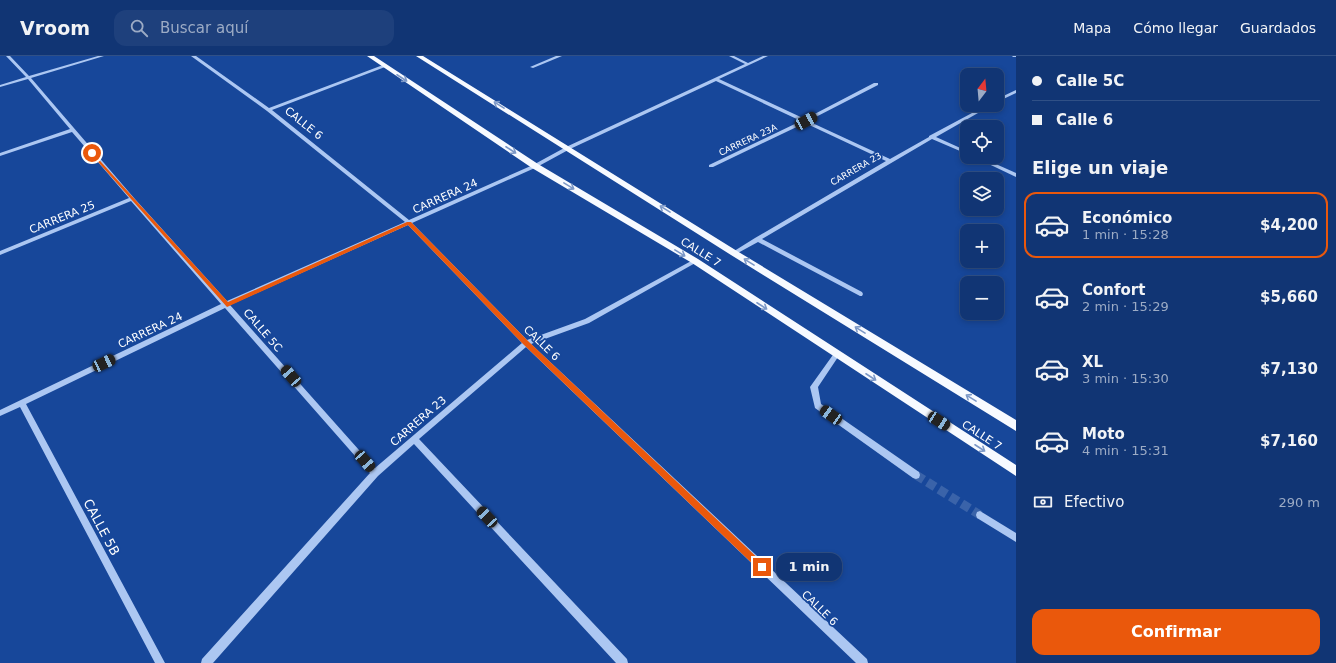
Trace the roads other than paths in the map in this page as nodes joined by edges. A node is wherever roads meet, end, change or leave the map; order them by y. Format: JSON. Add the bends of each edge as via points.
{"nodes":[{"id":1,"x":8,"y":56,"type":"edge"},
{"id":2,"x":102,"y":56,"type":"edge"},
{"id":3,"x":193,"y":56,"type":"edge"},
{"id":4,"x":370,"y":56,"type":"edge"},
{"id":5,"x":422,"y":56,"type":"edge"},
{"id":6,"x":560,"y":56,"type":"edge"},
{"id":7,"x":732,"y":56,"type":"edge"},
{"id":8,"x":766,"y":56,"type":"edge"},
{"id":9,"x":748,"y":64,"type":"junction"},
{"id":10,"x":384,"y":66,"type":"junction"},
{"id":11,"x":532,"y":67,"type":"dead end"},
{"id":12,"x":28,"y":77,"type":"junction"},
{"id":13,"x":716,"y":79,"type":"junction"},
{"id":14,"x":876,"y":84,"type":"dead end"},
{"id":15,"x":0,"y":86,"type":"edge"},
{"id":16,"x":1016,"y":91,"type":"edge"},
{"id":17,"x":1004,"y":97,"type":"edge"},
{"id":18,"x":269,"y":110,"type":"junction"},
{"id":19,"x":977,"y":112,"type":"edge"},
{"id":20,"x":806,"y":121,"type":"junction"},
{"id":21,"x":72,"y":130,"type":"junction"},
{"id":22,"x":931,"y":137,"type":"junction"},
{"id":23,"x":568,"y":148,"type":"junction"},
{"id":24,"x":960,"y":150,"type":"edge"},
{"id":25,"x":0,"y":155,"type":"edge"},
{"id":26,"x":890,"y":160,"type":"junction"},
{"id":27,"x":992,"y":164,"type":"edge"},
{"id":28,"x":535,"y":166,"type":"junction"},
{"id":29,"x":711,"y":166,"type":"dead end"},
{"id":30,"x":1016,"y":175,"type":"edge"},
{"id":31,"x":132,"y":199,"type":"junction"},
{"id":32,"x":409,"y":223,"type":"junction"},
{"id":33,"x":757,"y":239,"type":"junction"},
{"id":34,"x":734,"y":253,"type":"junction"},
{"id":35,"x":0,"y":254,"type":"edge"},
{"id":36,"x":695,"y":261,"type":"junction"},
{"id":37,"x":860,"y":294,"type":"dead end"},
{"id":38,"x":227,"y":304,"type":"junction"},
{"id":39,"x":526,"y":343,"type":"junction"},
{"id":40,"x":837,"y":354,"type":"junction"},
{"id":41,"x":21,"y":402,"type":"junction"},
{"id":42,"x":0,"y":413,"type":"edge"},
{"id":43,"x":1016,"y":426,"type":"edge"},
{"id":44,"x":414,"y":439,"type":"junction"},
{"id":45,"x":1016,"y":471,"type":"edge"},
{"id":46,"x":375,"y":473,"type":"junction"},
{"id":47,"x":916,"y":475,"type":"tunnel mouth"},
{"id":48,"x":980,"y":515,"type":"tunnel mouth"},
{"id":49,"x":1016,"y":538,"type":"edge"},
{"id":50,"x":160,"y":663,"type":"edge"},
{"id":51,"x":206,"y":663,"type":"edge"},
{"id":52,"x":624,"y":663,"type":"edge"},
{"id":53,"x":863,"y":663,"type":"edge"}],
"edges":[{"from":1,"to":12,"type":"street","name":"CALLE 5C"},
{"from":2,"to":12,"type":"street"},
{"from":3,"to":18,"type":"street","name":"CALLE 6"},
{"from":4,"to":10,"type":"main road","name":"CALLE 7"},
{"from":23,"to":5,"type":"main road","name":"CALLE 7","one_way":true},
{"from":6,"to":11,"type":"street"},
{"from":7,"to":9,"type":"street"},
{"from":8,"to":9,"type":"street","name":"CARRERA 24"},
{"from":9,"to":13,"type":"street","name":"CARRERA 24"},
{"from":10,"to":18,"type":"street"},
{"from":10,"to":28,"type":"main road","name":"CALLE 7","one_way":true},
{"from":12,"to":15,"type":"street"},
{"from":12,"to":21,"type":"street","name":"CALLE 5C"},
{"from":13,"to":20,"type":"street"},
{"from":13,"to":23,"type":"street","name":"CARRERA 24"},
{"from":14,"to":20,"type":"street","name":"CARRERA 23A"},
{"from":16,"to":17,"type":"street"},
{"from":18,"to":32,"type":"street","name":"CALLE 6"},
{"from":19,"to":22,"type":"street","name":"CARRERA 23"},
{"from":20,"to":26,"type":"street"},
{"from":20,"to":29,"type":"street","name":"CARRERA 23A"},
{"from":21,"to":25,"type":"street"},
{"from":21,"to":31,"type":"street","name":"CALLE 5C"},
{"from":22,"to":24,"type":"street"},
{"from":22,"to":26,"type":"street","name":"CARRERA 23"},
{"from":23,"to":28,"type":"street","name":"CARRERA 24"},
{"from":34,"to":23,"type":"main road","name":"CALLE 7","one_way":true},
{"from":26,"to":33,"type":"street","name":"CARRERA 23"},
{"from":27,"to":30,"type":"street"},
{"from":28,"to":32,"type":"street","name":"CARRERA 24"},
{"from":28,"to":36,"type":"main road","name":"CALLE 7","one_way":true},
{"from":31,"to":35,"type":"street","name":"CARRERA 25"},
{"from":31,"to":38,"type":"street","name":"CALLE 5C"},
{"from":32,"to":38,"type":"street","name":"CARRERA 24"},
{"from":32,"to":39,"type":"street","name":"CALLE 6"},
{"from":33,"to":34,"type":"street","name":"CARRERA 23"},
{"from":33,"to":37,"type":"street"},
{"from":43,"to":34,"type":"main road","name":"CALLE 7","one_way":true},
{"from":36,"to":39,"type":"street","name":"CARRERA 23","via":[[587,321]]},
{"from":36,"to":40,"type":"main road","name":"CALLE 7","one_way":true},
{"from":38,"to":41,"type":"street","name":"CARRERA 24"},
{"from":38,"to":46,"type":"street","name":"CALLE 5C"},
{"from":39,"to":44,"type":"street","name":"CARRERA 23"},
{"from":39,"to":53,"type":"street","name":"CALLE 6"},
{"from":40,"to":45,"type":"main road","name":"CALLE 7","one_way":true},
{"from":40,"to":47,"type":"street","via":[[814,387],[818,406]]},
{"from":41,"to":42,"type":"street","name":"CARRERA 24"},
{"from":41,"to":50,"type":"street","name":"CALLE 5B"},
{"from":44,"to":46,"type":"street","name":"CARRERA 23"},
{"from":44,"to":52,"type":"street"},
{"from":46,"to":51,"type":"street","name":"CARRERA 23"},
{"from":48,"to":49,"type":"street"}]}
